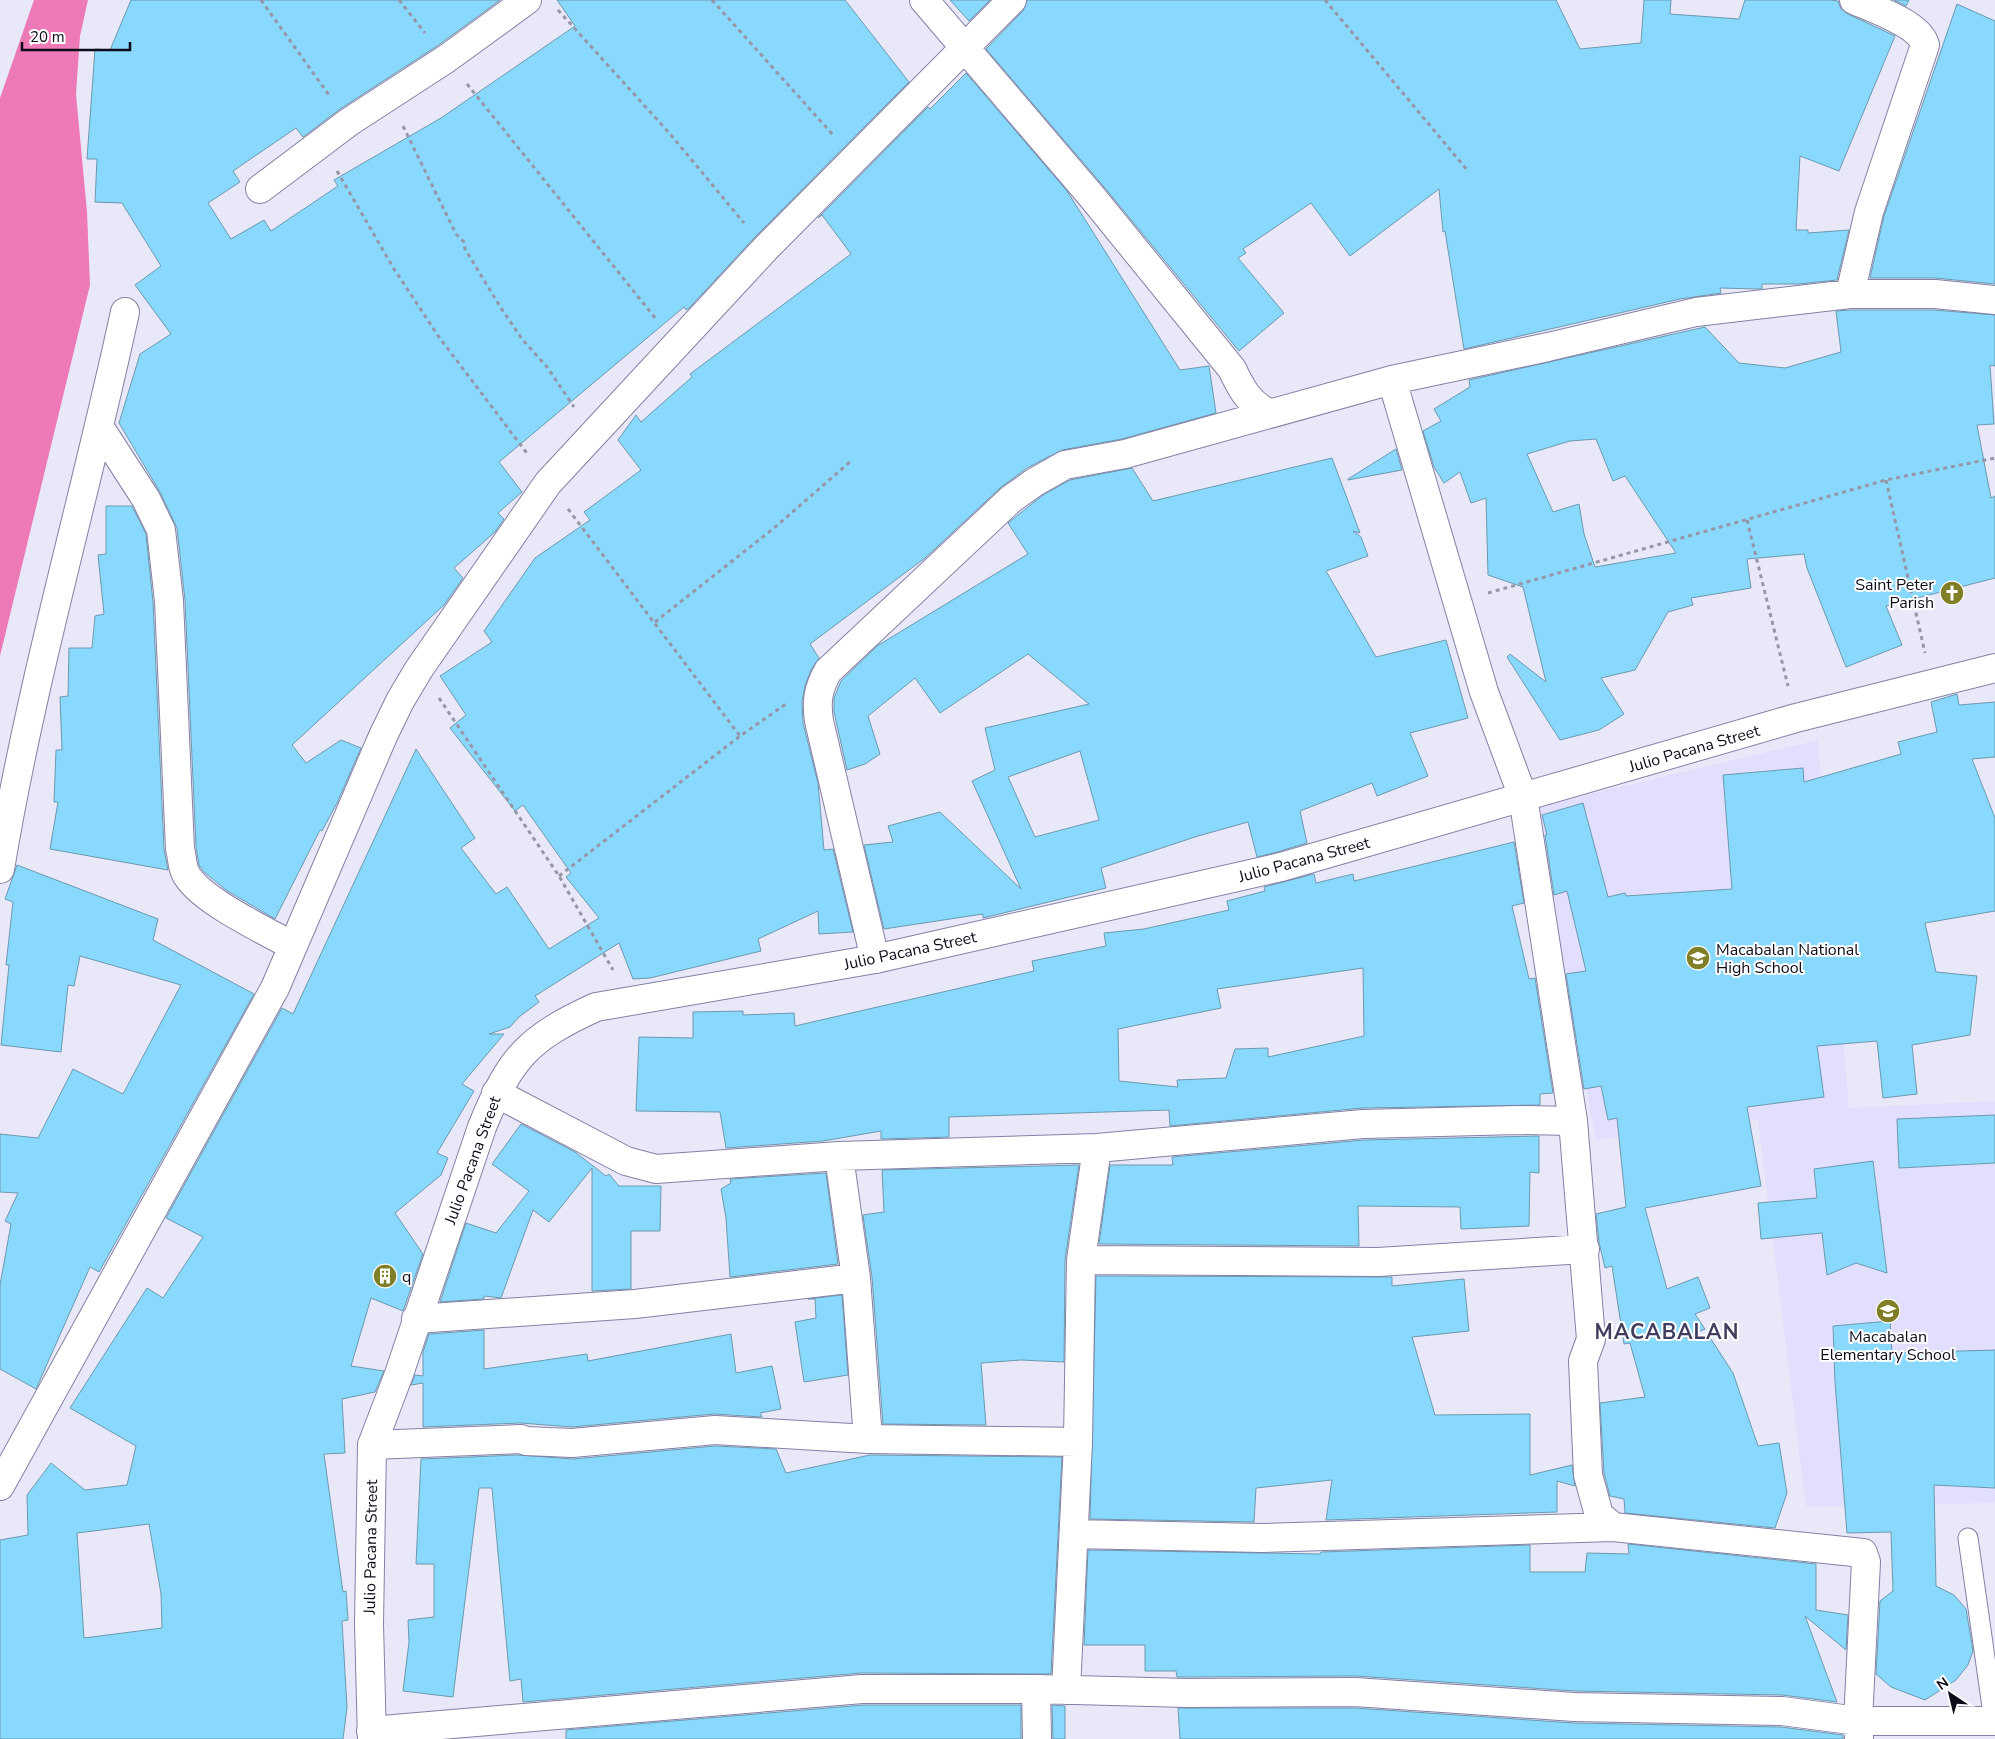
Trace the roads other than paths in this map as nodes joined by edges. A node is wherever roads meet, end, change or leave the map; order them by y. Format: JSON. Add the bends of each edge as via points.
{"nodes":[{"id":1,"x":527,"y":0,"type":"edge"},
{"id":2,"x":924,"y":0,"type":"edge"},
{"id":3,"x":1012,"y":0,"type":"edge"},
{"id":4,"x":1854,"y":0,"type":"edge"},
{"id":5,"x":965,"y":46,"type":"junction"},
{"id":6,"x":260,"y":189,"type":"dead end"},
{"id":7,"x":1850,"y":294,"type":"junction"},
{"id":8,"x":1995,"y":300,"type":"edge"},
{"id":9,"x":125,"y":312,"type":"dead end"},
{"id":10,"x":1392,"y":380,"type":"junction"},
{"id":11,"x":1269,"y":413,"type":"junction"},
{"id":12,"x":100,"y":428,"type":"junction"},
{"id":13,"x":1995,"y":668,"type":"edge"},
{"id":14,"x":1523,"y":797,"type":"junction"},
{"id":15,"x":0,"y":869,"type":"edge"},
{"id":16,"x":293,"y":946,"type":"junction"},
{"id":17,"x":876,"y":959,"type":"junction"},
{"id":18,"x":496,"y":1093,"type":"junction"},
{"id":19,"x":1573,"y":1121,"type":"junction"},
{"id":20,"x":1098,"y":1148,"type":"junction"},
{"id":21,"x":840,"y":1156,"type":"junction"},
{"id":22,"x":1585,"y":1249,"type":"junction"},
{"id":23,"x":1081,"y":1260,"type":"junction"},
{"id":24,"x":856,"y":1278,"type":"junction"},
{"id":25,"x":416,"y":1319,"type":"junction"},
{"id":26,"x":868,"y":1439,"type":"junction"},
{"id":27,"x":1078,"y":1442,"type":"junction"},
{"id":28,"x":372,"y":1444,"type":"junction"},
{"id":29,"x":0,"y":1486,"type":"edge"},
{"id":30,"x":1613,"y":1527,"type":"junction"},
{"id":31,"x":1074,"y":1534,"type":"junction"},
{"id":32,"x":1968,"y":1538,"type":"dead end"},
{"id":33,"x":1036,"y":1689,"type":"junction"},
{"id":34,"x":1066,"y":1690,"type":"junction"},
{"id":35,"x":1995,"y":1721,"type":"edge"},
{"id":36,"x":1858,"y":1730,"type":"edge"},
{"id":37,"x":371,"y":1735,"type":"edge"},
{"id":38,"x":1037,"y":1739,"type":"edge"}],
"edges":[{"from":1,"to":6,"type":"street","via":[[446,59],[349,122]]},
{"from":2,"to":5,"type":"street"},
{"from":3,"to":5,"type":"street"},
{"from":4,"to":7,"type":"street","via":[[1913,28],[1926,46],[1869,212]]},
{"from":5,"to":11,"type":"street","via":[[1094,198],[1226,362],[1244,393]]},
{"from":5,"to":16,"type":"street","via":[[766,248],[548,483],[400,701]]},
{"from":7,"to":8,"type":"street","via":[[1935,294]]},
{"from":7,"to":10,"type":"street","via":[[1696,312]]},
{"from":9,"to":12,"type":"street"},
{"from":10,"to":11,"type":"street"},
{"from":10,"to":14,"type":"street","via":[[1484,692]]},
{"from":11,"to":17,"type":"street","via":[[1125,454],[1065,465],[1035,482],[1011,499],[828,671],[816,705]]},
{"from":12,"to":15,"type":"street","via":[[44,651]]},
{"from":12,"to":16,"type":"street","via":[[146,499],[161,530],[169,601],[180,849],[184,872],[208,897]]},
{"from":13,"to":14,"type":"street","name":"Julio Pacana Street","via":[[1796,718]]},
{"from":14,"to":17,"type":"street","name":"Julio Pacana Street","via":[[1281,868]]},
{"from":14,"to":19,"type":"street"},
{"from":16,"to":29,"type":"street","via":[[275,988]]},
{"from":17,"to":18,"type":"street","name":"Julio Pacana Street","via":[[596,1007],[565,1021],[535,1041],[512,1066]]},
{"from":18,"to":21,"type":"street","via":[[626,1161],[656,1169]]},
{"from":18,"to":25,"type":"street","name":"Julio Pacana Street"},
{"from":19,"to":20,"type":"street","via":[[1362,1124]]},
{"from":19,"to":22,"type":"street"},
{"from":20,"to":21,"type":"street"},
{"from":20,"to":23,"type":"street"},
{"from":21,"to":24,"type":"street"},
{"from":22,"to":23,"type":"street","via":[[1378,1262]]},
{"from":22,"to":30,"type":"street","via":[[1591,1339],[1583,1361],[1588,1475],[1599,1515]]},
{"from":23,"to":27,"type":"street"},
{"from":24,"to":25,"type":"street","via":[[635,1304]]},
{"from":24,"to":26,"type":"street"},
{"from":25,"to":28,"type":"street","name":"Julio Pacana Street"},
{"from":26,"to":27,"type":"street"},
{"from":26,"to":28,"type":"street","via":[[715,1430],[572,1442],[521,1439]]},
{"from":27,"to":31,"type":"street"},
{"from":28,"to":37,"type":"street","name":"Julio Pacana Street"},
{"from":30,"to":31,"type":"street","via":[[1262,1538]]},
{"from":30,"to":36,"type":"street","via":[[1863,1552],[1866,1562]]},
{"from":31,"to":34,"type":"street"},
{"from":32,"to":35,"type":"lane"},
{"from":33,"to":34,"type":"street"},
{"from":33,"to":37,"type":"street","via":[[862,1689]]},
{"from":33,"to":38,"type":"street"},
{"from":34,"to":36,"type":"street","via":[[1355,1692],[1574,1707],[1782,1711]]},
{"from":35,"to":36,"type":"street"}]}
